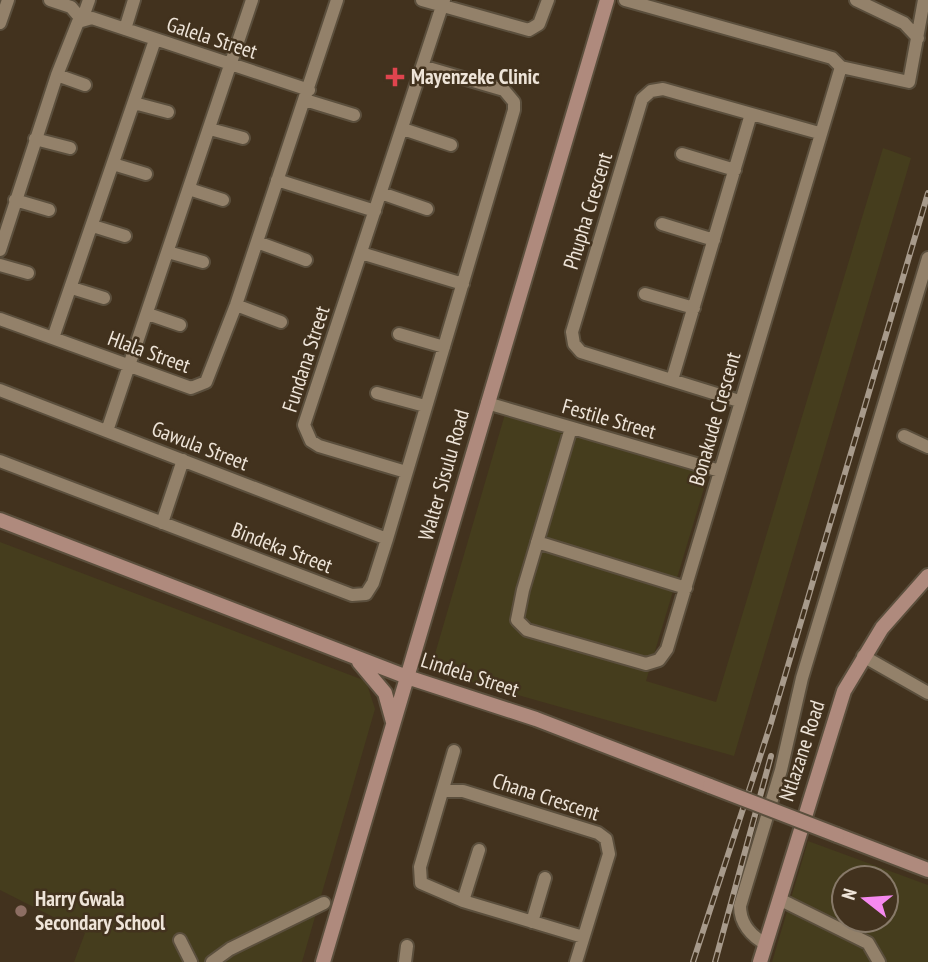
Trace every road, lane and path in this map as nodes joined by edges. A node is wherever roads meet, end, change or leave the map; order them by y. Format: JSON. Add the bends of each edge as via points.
{"nodes":[{"id":1,"x":8,"y":0,"type":"edge"},
{"id":2,"x":50,"y":0,"type":"edge"},
{"id":3,"x":89,"y":0,"type":"edge"},
{"id":4,"x":135,"y":0,"type":"edge"},
{"id":5,"x":252,"y":0,"type":"edge"},
{"id":6,"x":337,"y":0,"type":"edge"},
{"id":7,"x":422,"y":0,"type":"edge"},
{"id":8,"x":548,"y":0,"type":"edge"},
{"id":9,"x":607,"y":0,"type":"edge"},
{"id":10,"x":625,"y":0,"type":"edge"},
{"id":11,"x":856,"y":0,"type":"edge"},
{"id":12,"x":924,"y":0,"type":"edge"},
{"id":13,"x":443,"y":3,"type":"edge"},
{"id":14,"x":82,"y":20,"type":"junction"},
{"id":15,"x":0,"y":23,"type":"edge"},
{"id":16,"x":125,"y":29,"type":"junction"},
{"id":17,"x":918,"y":38,"type":"junction"},
{"id":18,"x":155,"y":40,"type":"junction"},
{"id":19,"x":231,"y":64,"type":"junction"},
{"id":20,"x":425,"y":66,"type":"junction"},
{"id":21,"x":841,"y":67,"type":"junction"},
{"id":22,"x":57,"y":75,"type":"junction"},
{"id":23,"x":85,"y":85,"type":"dead end"},
{"id":24,"x":307,"y":95,"type":"junction"},
{"id":25,"x":134,"y":103,"type":"junction"},
{"id":26,"x":167,"y":112,"type":"dead end"},
{"id":27,"x":751,"y":114,"type":"junction"},
{"id":28,"x":354,"y":115,"type":"dead end"},
{"id":29,"x":210,"y":129,"type":"junction"},
{"id":30,"x":403,"y":129,"type":"junction"},
{"id":31,"x":819,"y":133,"type":"junction"},
{"id":32,"x":243,"y":138,"type":"dead end"},
{"id":33,"x":35,"y":139,"type":"junction"},
{"id":34,"x":451,"y":145,"type":"dead end"},
{"id":35,"x":71,"y":148,"type":"dead end"},
{"id":36,"x":682,"y":155,"type":"dead end"},
{"id":37,"x":113,"y":164,"type":"junction"},
{"id":38,"x":735,"y":170,"type":"junction"},
{"id":39,"x":146,"y":174,"type":"dead end"},
{"id":40,"x":277,"y":180,"type":"junction"},
{"id":41,"x":189,"y":189,"type":"junction"},
{"id":42,"x":381,"y":193,"type":"junction"},
{"id":43,"x":15,"y":200,"type":"junction"},
{"id":44,"x":223,"y":200,"type":"dead end"},
{"id":45,"x":427,"y":209,"type":"dead end"},
{"id":46,"x":49,"y":210,"type":"dead end"},
{"id":47,"x":375,"y":211,"type":"junction"},
{"id":48,"x":662,"y":224,"type":"dead end"},
{"id":49,"x":93,"y":226,"type":"junction"},
{"id":50,"x":125,"y":236,"type":"dead end"},
{"id":51,"x":714,"y":240,"type":"junction"},
{"id":52,"x":257,"y":242,"type":"junction"},
{"id":53,"x":0,"y":250,"type":"edge"},
{"id":54,"x":168,"y":252,"type":"junction"},
{"id":55,"x":361,"y":253,"type":"junction"},
{"id":56,"x":928,"y":258,"type":"edge"},
{"id":57,"x":306,"y":260,"type":"dead end"},
{"id":58,"x":203,"y":262,"type":"dead end"},
{"id":59,"x":0,"y":265,"type":"edge"},
{"id":60,"x":28,"y":273,"type":"dead end"},
{"id":61,"x":463,"y":284,"type":"junction"},
{"id":62,"x":72,"y":289,"type":"junction"},
{"id":63,"x":645,"y":294,"type":"dead end"},
{"id":64,"x":104,"y":298,"type":"dead end"},
{"id":65,"x":236,"y":306,"type":"junction"},
{"id":66,"x":694,"y":308,"type":"junction"},
{"id":67,"x":148,"y":314,"type":"junction"},
{"id":68,"x":0,"y":319,"type":"edge"},
{"id":69,"x":282,"y":322,"type":"dead end"},
{"id":70,"x":180,"y":325,"type":"dead end"},
{"id":71,"x":399,"y":334,"type":"dead end"},
{"id":72,"x":53,"y":338,"type":"junction"},
{"id":73,"x":444,"y":347,"type":"junction"},
{"id":74,"x":130,"y":366,"type":"junction"},
{"id":75,"x":672,"y":380,"type":"junction"},
{"id":76,"x":0,"y":390,"type":"edge"},
{"id":77,"x":377,"y":393,"type":"dead end"},
{"id":78,"x":739,"y":401,"type":"junction"},
{"id":79,"x":487,"y":403,"type":"junction"},
{"id":80,"x":425,"y":407,"type":"junction"},
{"id":81,"x":571,"y":428,"type":"junction"},
{"id":82,"x":107,"y":431,"type":"junction"},
{"id":83,"x":904,"y":436,"type":"dead end"},
{"id":84,"x":928,"y":447,"type":"edge"},
{"id":85,"x":183,"y":460,"type":"junction"},
{"id":86,"x":0,"y":461,"type":"edge"},
{"id":87,"x":406,"y":471,"type":"junction"},
{"id":88,"x":720,"y":471,"type":"junction"},
{"id":89,"x":0,"y":520,"type":"edge"},
{"id":90,"x":162,"y":523,"type":"junction"},
{"id":91,"x":387,"y":539,"type":"junction"},
{"id":92,"x":537,"y":542,"type":"junction"},
{"id":93,"x":928,"y":576,"type":"edge"},
{"id":94,"x":686,"y":588,"type":"junction"},
{"id":95,"x":352,"y":656,"type":"junction"},
{"id":96,"x":863,"y":656,"type":"junction"},
{"id":97,"x":407,"y":677,"type":"junction"},
{"id":98,"x":928,"y":693,"type":"edge"},
{"id":99,"x":394,"y":723,"type":"junction"},
{"id":100,"x":454,"y":751,"type":"dead end"},
{"id":101,"x":445,"y":791,"type":"junction"},
{"id":102,"x":479,"y":850,"type":"dead end"},
{"id":103,"x":928,"y":870,"type":"edge"},
{"id":104,"x":545,"y":878,"type":"dead end"},
{"id":105,"x":779,"y":899,"type":"junction"},
{"id":106,"x":463,"y":901,"type":"junction"},
{"id":107,"x":324,"y":903,"type":"dead end"},
{"id":108,"x":532,"y":922,"type":"junction"},
{"id":109,"x":583,"y":937,"type":"junction"},
{"id":110,"x":180,"y":940,"type":"dead end"},
{"id":111,"x":766,"y":944,"type":"junction"},
{"id":112,"x":407,"y":946,"type":"dead end"},
{"id":113,"x":191,"y":962,"type":"edge"},
{"id":114,"x":212,"y":962,"type":"edge"},
{"id":115,"x":323,"y":962,"type":"edge"},
{"id":116,"x":405,"y":962,"type":"edge"},
{"id":117,"x":576,"y":962,"type":"edge"},
{"id":118,"x":761,"y":962,"type":"edge"},
{"id":119,"x":879,"y":962,"type":"edge"}],
"edges":[{"from":1,"to":15,"type":"street"},
{"from":2,"to":14,"type":"street","via":[[71,7]]},
{"from":3,"to":14,"type":"street"},
{"from":4,"to":16,"type":"street"},
{"from":5,"to":19,"type":"street"},
{"from":6,"to":24,"type":"street","name":"Hlala Street"},
{"from":7,"to":13,"type":"street"},
{"from":8,"to":13,"type":"street","via":[[539,24],[529,30]]},
{"from":9,"to":79,"type":"street","name":"Walter Sisulu Road"},
{"from":10,"to":21,"type":"street","via":[[832,58]]},
{"from":11,"to":17,"type":"street","via":[[904,23]]},
{"from":12,"to":17,"type":"street"},
{"from":13,"to":20,"type":"street","name":"Fundana Street"},
{"from":14,"to":16,"type":"street","name":"Galela Street","via":[[92,18]]},
{"from":14,"to":22,"type":"street","via":[[74,27]]},
{"from":16,"to":18,"type":"street","name":"Galela Street"},
{"from":17,"to":21,"type":"street","via":[[909,82]]},
{"from":18,"to":19,"type":"street","name":"Galela Street"},
{"from":18,"to":25,"type":"street"},
{"from":19,"to":24,"type":"street","name":"Galela Street"},
{"from":19,"to":29,"type":"street"},
{"from":20,"to":30,"type":"street","name":"Fundana Street"},
{"from":20,"to":61,"type":"street","name":"Bindeka Street","via":[[504,90],[514,102]]},
{"from":21,"to":31,"type":"street","name":"Bonakude Crescent"},
{"from":22,"to":23,"type":"street"},
{"from":22,"to":33,"type":"street"},
{"from":24,"to":28,"type":"street"},
{"from":24,"to":40,"type":"street","name":"Hlala Street"},
{"from":25,"to":26,"type":"street"},
{"from":25,"to":37,"type":"street"},
{"from":27,"to":31,"type":"street","name":"Phupha Crescent"},
{"from":27,"to":38,"type":"street"},
{"from":27,"to":75,"type":"street","name":"Phupha Crescent","via":[[663,89],[642,99],[572,332],[581,352]]},
{"from":29,"to":32,"type":"street"},
{"from":29,"to":41,"type":"street"},
{"from":30,"to":34,"type":"street"},
{"from":30,"to":42,"type":"street","name":"Fundana Street"},
{"from":31,"to":78,"type":"street","name":"Bonakude Crescent"},
{"from":33,"to":35,"type":"street"},
{"from":33,"to":43,"type":"street"},
{"from":36,"to":38,"type":"street"},
{"from":37,"to":39,"type":"street"},
{"from":37,"to":49,"type":"street"},
{"from":38,"to":51,"type":"street"},
{"from":40,"to":47,"type":"street"},
{"from":40,"to":52,"type":"street","name":"Hlala Street"},
{"from":41,"to":44,"type":"street"},
{"from":41,"to":54,"type":"street"},
{"from":42,"to":45,"type":"street"},
{"from":42,"to":47,"type":"street","name":"Fundana Street"},
{"from":43,"to":46,"type":"street"},
{"from":43,"to":53,"type":"street"},
{"from":47,"to":55,"type":"street","name":"Fundana Street"},
{"from":48,"to":51,"type":"street"},
{"from":49,"to":50,"type":"street"},
{"from":49,"to":62,"type":"street"},
{"from":51,"to":66,"type":"street"},
{"from":52,"to":57,"type":"street"},
{"from":52,"to":65,"type":"street","name":"Hlala Street"},
{"from":54,"to":58,"type":"street"},
{"from":54,"to":67,"type":"street"},
{"from":55,"to":61,"type":"street"},
{"from":55,"to":87,"type":"street","name":"Fundana Street","via":[[306,416],[305,431],[319,446]]},
{"from":56,"to":111,"type":"street","via":[[802,678],[740,906],[746,927]]},
{"from":59,"to":60,"type":"street"},
{"from":61,"to":73,"type":"street","name":"Bindeka Street"},
{"from":62,"to":64,"type":"street"},
{"from":62,"to":72,"type":"street"},
{"from":63,"to":66,"type":"street"},
{"from":65,"to":69,"type":"street"},
{"from":65,"to":74,"type":"street","name":"Hlala Street","via":[[211,375],[201,386],[191,388]]},
{"from":66,"to":75,"type":"street"},
{"from":67,"to":70,"type":"street"},
{"from":67,"to":74,"type":"street"},
{"from":68,"to":72,"type":"street","name":"Hlala Street"},
{"from":71,"to":73,"type":"street"},
{"from":72,"to":74,"type":"street","name":"Hlala Street"},
{"from":73,"to":80,"type":"street","name":"Bindeka Street"},
{"from":74,"to":82,"type":"street"},
{"from":75,"to":78,"type":"street","name":"Phupha Crescent"},
{"from":76,"to":82,"type":"street","name":"Gawula Street"},
{"from":77,"to":80,"type":"street"},
{"from":78,"to":88,"type":"street","name":"Bonakude Crescent"},
{"from":79,"to":81,"type":"street","name":"Festile Street"},
{"from":79,"to":97,"type":"street","name":"Walter Sisulu Road"},
{"from":80,"to":87,"type":"street","name":"Bindeka Street"},
{"from":81,"to":88,"type":"street","name":"Festile Street"},
{"from":81,"to":92,"type":"street","name":"Bonakude Crescent"},
{"from":82,"to":85,"type":"street","name":"Gawula Street"},
{"from":83,"to":84,"type":"street"},
{"from":85,"to":90,"type":"street"},
{"from":85,"to":91,"type":"street","name":"Gawula Street"},
{"from":86,"to":90,"type":"street","name":"Bindeka Street"},
{"from":87,"to":91,"type":"street","name":"Bindeka Street"},
{"from":88,"to":94,"type":"street","name":"Bonakude Crescent"},
{"from":89,"to":95,"type":"street","name":"Lindela Street"},
{"from":90,"to":91,"type":"street","name":"Bindeka Street","via":[[352,595],[370,590]]},
{"from":92,"to":94,"type":"street"},
{"from":92,"to":94,"type":"street","name":"Bonakude Crescent","via":[[516,614],[527,630],[646,664],[663,657]]},
{"from":93,"to":96,"type":"street","name":"Ntlazane Road"},
{"from":95,"to":97,"type":"street","name":"Lindela Street"},
{"from":95,"to":99,"type":"street","via":[[385,693]]},
{"from":96,"to":98,"type":"street"},
{"from":96,"to":105,"type":"street","name":"Ntlazane Road","via":[[834,718]]},
{"from":97,"to":99,"type":"street","name":"Walter Sisulu Road"},
{"from":97,"to":103,"type":"street","name":"Lindela Street","bridge":true,"via":[[536,719]]},
{"from":99,"to":115,"type":"street","name":"Walter Sisulu Road"},
{"from":100,"to":101,"type":"street"},
{"from":101,"to":106,"type":"street","via":[[420,867],[421,883]]},
{"from":101,"to":109,"type":"street","name":"Chana Crescent","via":[[463,791],[606,839],[609,854]]},
{"from":102,"to":106,"type":"street"},
{"from":104,"to":108,"type":"street"},
{"from":105,"to":111,"type":"street","name":"Ntlazane Road"},
{"from":105,"to":119,"type":"street","via":[[868,943]]},
{"from":106,"to":108,"type":"street"},
{"from":107,"to":114,"type":"street"},
{"from":108,"to":109,"type":"street"},
{"from":109,"to":117,"type":"street"},
{"from":110,"to":113,"type":"street"},
{"from":111,"to":118,"type":"street","name":"Ntlazane Road"},
{"from":112,"to":116,"type":"street"}]}
